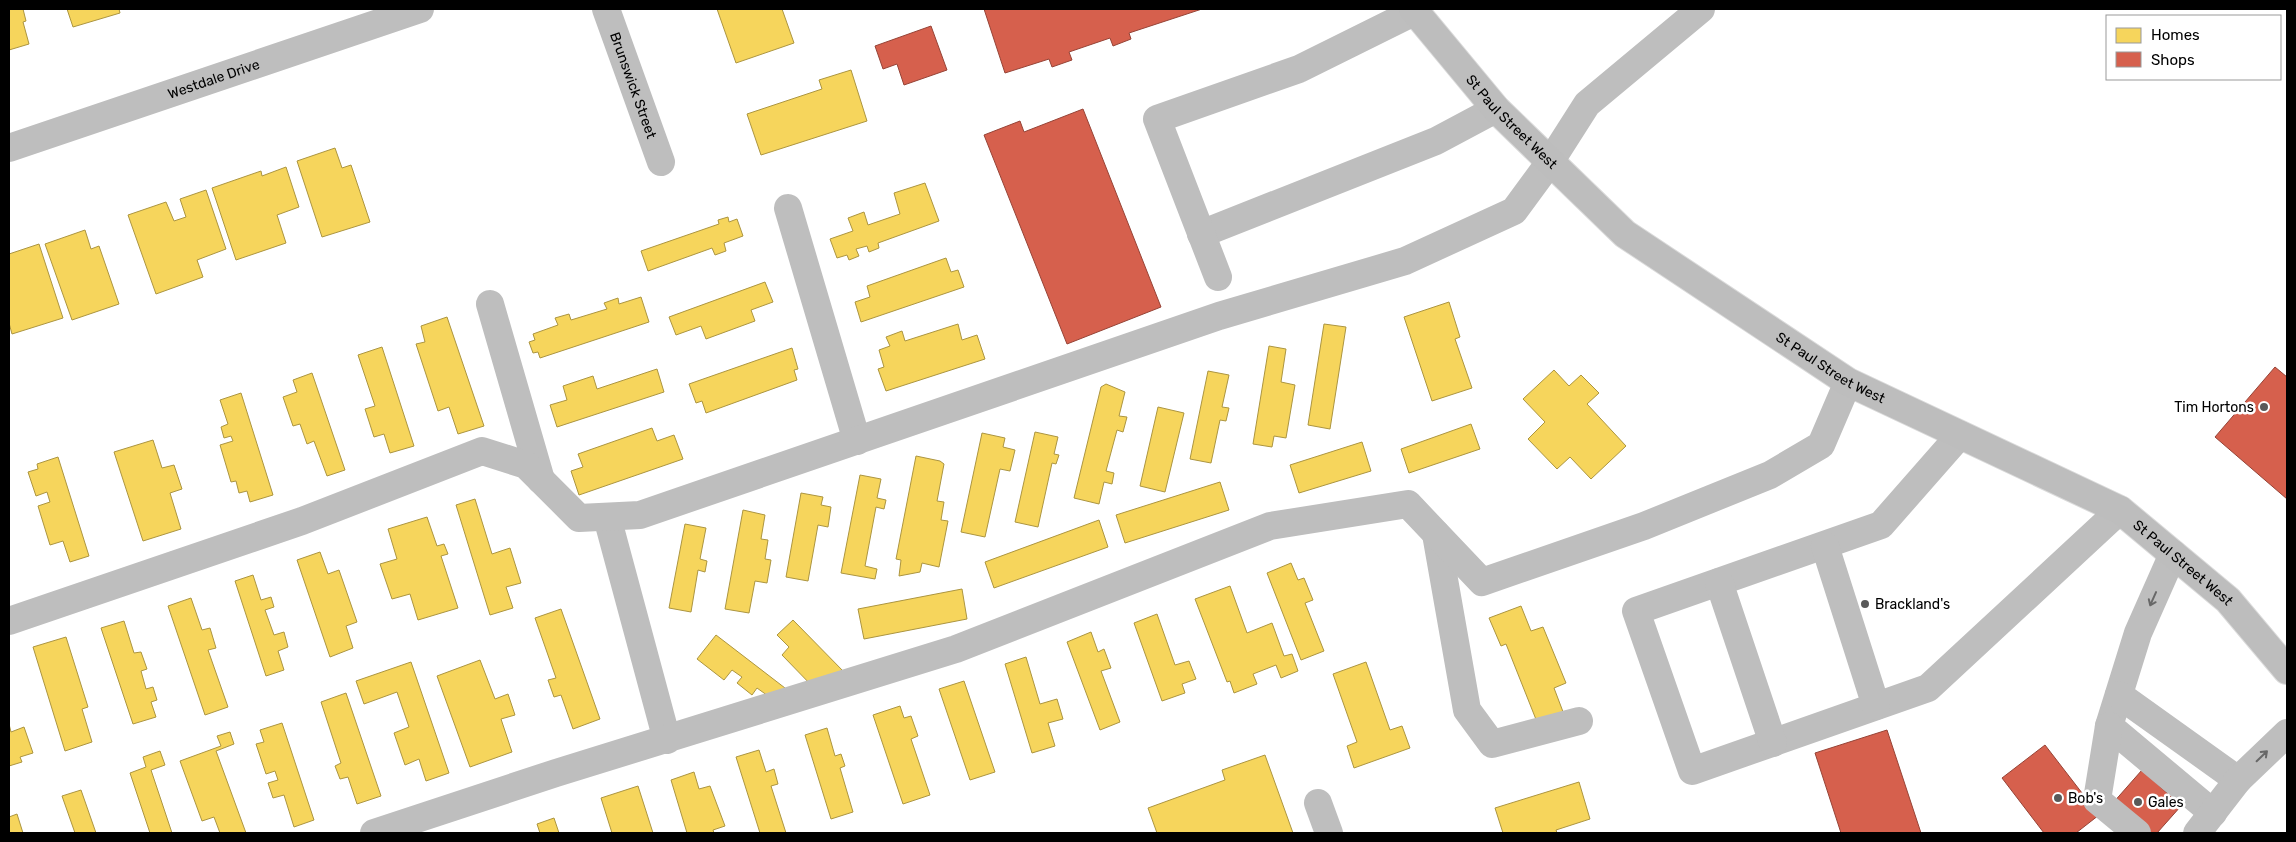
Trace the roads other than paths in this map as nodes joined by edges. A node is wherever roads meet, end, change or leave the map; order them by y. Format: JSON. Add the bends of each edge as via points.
{"nodes":[{"id":1,"x":420,"y":9,"type":"edge"},
{"id":2,"x":606,"y":9,"type":"edge"},
{"id":3,"x":1701,"y":9,"type":"edge"},
{"id":4,"x":1415,"y":10,"type":"edge"},
{"id":5,"x":1496,"y":109,"type":"junction"},
{"id":6,"x":9,"y":148,"type":"edge"},
{"id":7,"x":661,"y":162,"type":"dead end"},
{"id":8,"x":1550,"y":162,"type":"junction"},
{"id":9,"x":788,"y":208,"type":"dead end"},
{"id":10,"x":1201,"y":234,"type":"junction"},
{"id":11,"x":1218,"y":277,"type":"dead end"},
{"id":12,"x":490,"y":304,"type":"dead end"},
{"id":13,"x":1848,"y":382,"type":"junction"},
{"id":14,"x":1960,"y":435,"type":"junction"},
{"id":15,"x":857,"y":440,"type":"junction"},
{"id":16,"x":541,"y":480,"type":"junction"},
{"id":17,"x":2120,"y":510,"type":"junction"},
{"id":18,"x":607,"y":517,"type":"junction"},
{"id":19,"x":1436,"y":534,"type":"junction"},
{"id":20,"x":1825,"y":546,"type":"junction"},
{"id":21,"x":2173,"y":554,"type":"junction"},
{"id":22,"x":1719,"y":582,"type":"junction"},
{"id":23,"x":9,"y":621,"type":"edge"},
{"id":24,"x":2287,"y":670,"type":"edge"},
{"id":25,"x":2119,"y":695,"type":"junction"},
{"id":26,"x":1876,"y":706,"type":"junction"},
{"id":27,"x":1579,"y":721,"type":"dead end"},
{"id":28,"x":2109,"y":726,"type":"junction"},
{"id":29,"x":2287,"y":732,"type":"edge"},
{"id":30,"x":667,"y":740,"type":"junction"},
{"id":31,"x":1773,"y":743,"type":"junction"},
{"id":32,"x":2238,"y":780,"type":"junction"},
{"id":33,"x":1318,"y":803,"type":"dead end"},
{"id":34,"x":2202,"y":827,"type":"edge"},
{"id":35,"x":2128,"y":831,"type":"edge"},
{"id":36,"x":374,"y":833,"type":"edge"},
{"id":37,"x":1329,"y":833,"type":"edge"}],
"edges":[{"from":1,"to":6,"type":"street","name":"Westdale Drive"},
{"from":2,"to":7,"type":"street","name":"Brunswick Street"},
{"from":3,"to":8,"type":"street","via":[[1587,104]]},
{"from":4,"to":5,"type":"main road","name":"St Paul Street West"},
{"from":4,"to":10,"type":"street","via":[[1298,69],[1157,119]]},
{"from":5,"to":8,"type":"main road","name":"St Paul Street West"},
{"from":5,"to":10,"type":"street","via":[[1436,141]]},
{"from":8,"to":13,"type":"main road","name":"St Paul Street West","via":[[1625,234]]},
{"from":8,"to":15,"type":"street","via":[[1514,211],[1405,260],[1220,316]]},
{"from":9,"to":15,"type":"street"},
{"from":10,"to":11,"type":"street"},
{"from":12,"to":16,"type":"street"},
{"from":13,"to":14,"type":"main road","name":"St Paul Street West"},
{"from":13,"to":19,"type":"street","via":[[1821,445],[1770,475],[1644,526],[1482,582]]},
{"from":14,"to":17,"type":"main road","name":"St Paul Street West"},
{"from":14,"to":20,"type":"street","via":[[1881,525]]},
{"from":15,"to":18,"type":"street","via":[[640,515]]},
{"from":16,"to":18,"type":"street","via":[[579,518]]},
{"from":16,"to":23,"type":"street","via":[[526,465],[482,451],[302,521]]},
{"from":17,"to":21,"type":"main road","name":"St Paul Street West"},
{"from":17,"to":26,"type":"street","via":[[1928,688]]},
{"from":18,"to":30,"type":"street"},
{"from":19,"to":27,"type":"street","via":[[1467,710],[1492,744]]},
{"from":19,"to":30,"type":"street","via":[[1408,504],[1270,526],[956,649]]},
{"from":20,"to":22,"type":"street"},
{"from":20,"to":26,"type":"street"},
{"from":21,"to":24,"type":"main road","name":"St Paul Street West","via":[[2228,600]]},
{"from":21,"to":25,"type":"street","one_way":true,"via":[[2138,632]]},
{"from":22,"to":31,"type":"street"},
{"from":22,"to":31,"type":"street","via":[[1636,611],[1692,771]]},
{"from":25,"to":28,"type":"street"},
{"from":25,"to":32,"type":"street"},
{"from":26,"to":31,"type":"street"},
{"from":28,"to":34,"type":"street"},
{"from":28,"to":35,"type":"street","via":[[2097,800]]},
{"from":32,"to":29,"type":"street","one_way":true},
{"from":30,"to":36,"type":"street"},
{"from":32,"to":34,"type":"street"},
{"from":33,"to":37,"type":"street"}]}
